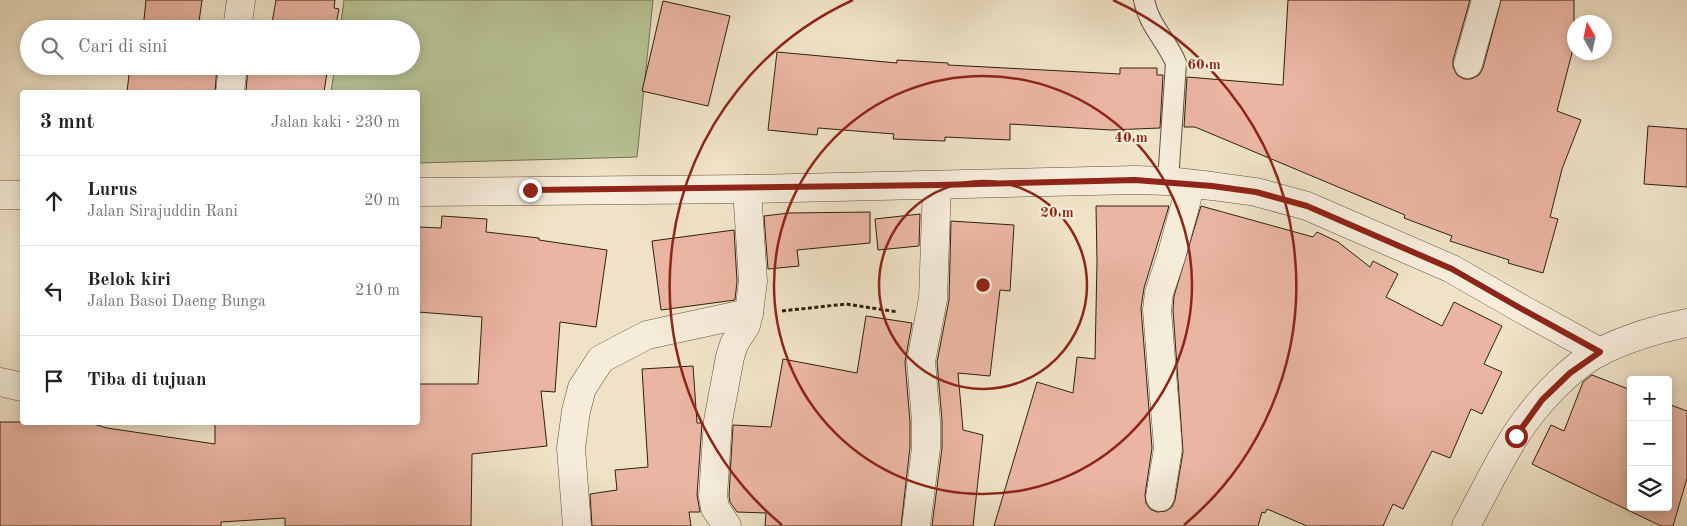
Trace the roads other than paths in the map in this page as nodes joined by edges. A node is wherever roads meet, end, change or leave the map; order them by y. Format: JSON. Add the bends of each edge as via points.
{"nodes":[{"id":1,"x":240,"y":0,"type":"edge"},
{"id":2,"x":1144,"y":0,"type":"edge"},
{"id":3,"x":1486,"y":0,"type":"edge"},
{"id":4,"x":238,"y":20,"type":"edge"},
{"id":5,"x":1468,"y":64,"type":"dead end"},
{"id":6,"x":232,"y":75,"type":"edge"},
{"id":7,"x":230,"y":90,"type":"edge"},
{"id":8,"x":1179,"y":182,"type":"junction"},
{"id":9,"x":937,"y":185,"type":"junction"},
{"id":10,"x":747,"y":189,"type":"junction"},
{"id":11,"x":420,"y":192,"type":"edge"},
{"id":12,"x":0,"y":195,"type":"edge"},
{"id":13,"x":20,"y":195,"type":"edge"},
{"id":14,"x":749,"y":313,"type":"junction"},
{"id":15,"x":1687,"y":323,"type":"edge"},
{"id":16,"x":1600,"y":352,"type":"junction"},
{"id":17,"x":0,"y":382,"type":"edge"},
{"id":18,"x":20,"y":387,"type":"edge"},
{"id":19,"x":1160,"y":497,"type":"dead end"},
{"id":20,"x":577,"y":526,"type":"edge"},
{"id":21,"x":727,"y":526,"type":"edge"},
{"id":22,"x":916,"y":526,"type":"edge"},
{"id":23,"x":1466,"y":526,"type":"edge"}],
"edges":[{"from":1,"to":4,"type":"street"},
{"from":2,"to":8,"type":"lane","via":[[1151,22],[1176,63]]},
{"from":3,"to":5,"type":"street"},
{"from":6,"to":7,"type":"street"},
{"from":8,"to":9,"type":"street","via":[[1135,180]]},
{"from":8,"to":16,"type":"street","via":[[1256,192],[1307,206],[1452,269]]},
{"from":8,"to":19,"type":"street","via":[[1171,257],[1157,310],[1168,434]]},
{"from":9,"to":10,"type":"street"},
{"from":9,"to":22,"type":"street","via":[[933,299],[922,361],[926,448]]},
{"from":10,"to":11,"type":"street"},
{"from":10,"to":14,"type":"street","via":[[753,281]]},
{"from":12,"to":13,"type":"street"},
{"from":14,"to":20,"type":"street","via":[[647,335],[601,358],[582,388],[576,412],[572,448]]},
{"from":14,"to":21,"type":"street","via":[[730,357],[718,421],[713,496],[715,508]]},
{"from":15,"to":16,"type":"street","via":[[1659,328]]},
{"from":16,"to":23,"type":"street","via":[[1570,373],[1542,400],[1516,436]]},
{"from":17,"to":18,"type":"street"}]}
